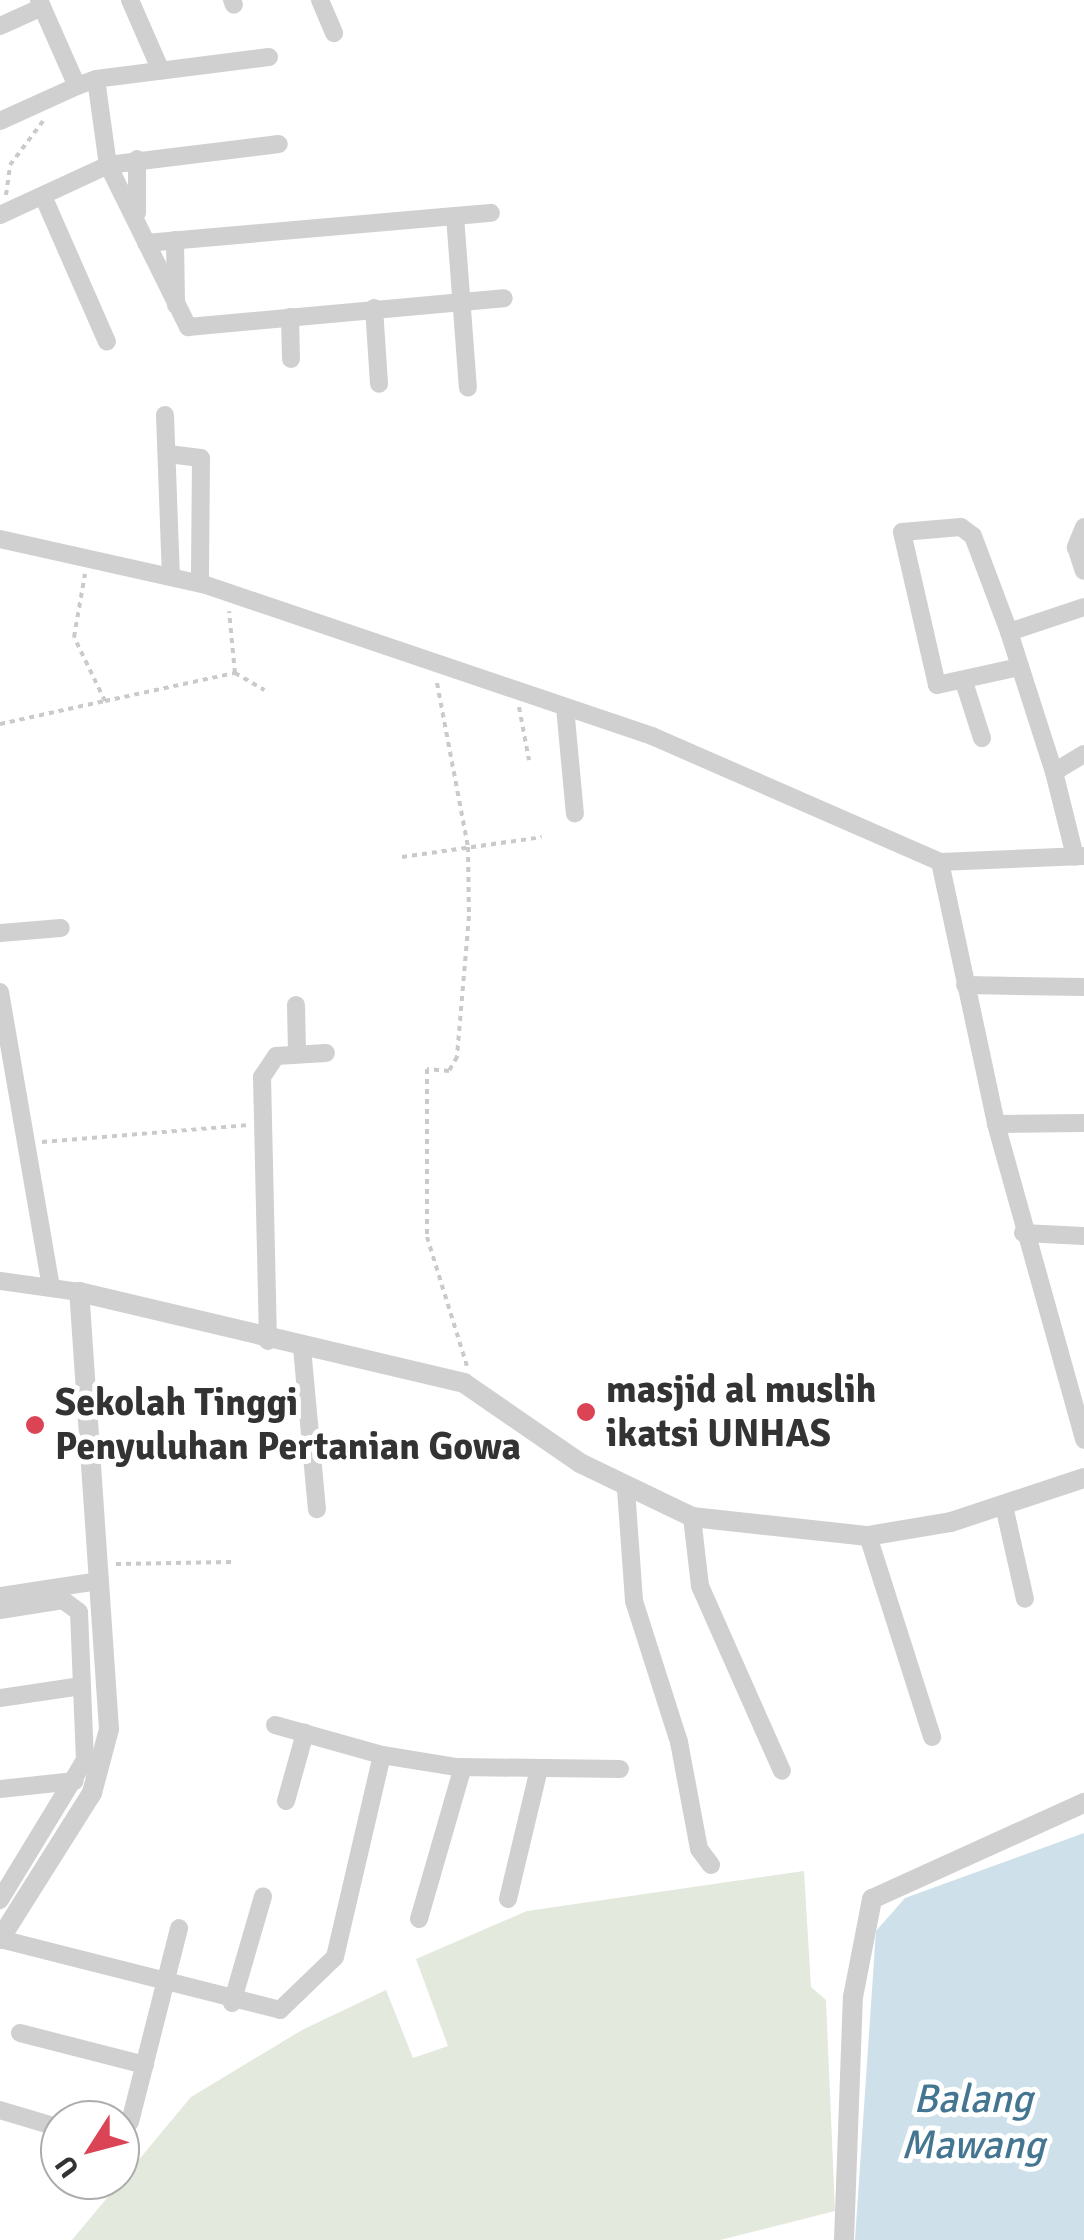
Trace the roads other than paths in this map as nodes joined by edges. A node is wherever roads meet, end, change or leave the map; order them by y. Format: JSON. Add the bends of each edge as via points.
{"nodes":[{"id":1,"x":130,"y":0,"type":"edge"},
{"id":2,"x":320,"y":0,"type":"edge"},
{"id":3,"x":41,"y":3,"type":"edge"},
{"id":4,"x":0,"y":26,"type":"edge"},
{"id":5,"x":334,"y":33,"type":"dead end"},
{"id":6,"x":269,"y":57,"type":"dead end"},
{"id":7,"x":161,"y":71,"type":"junction"},
{"id":8,"x":96,"y":79,"type":"junction"},
{"id":9,"x":77,"y":86,"type":"junction"},
{"id":10,"x":0,"y":121,"type":"edge"},
{"id":11,"x":279,"y":144,"type":"dead end"},
{"id":12,"x":137,"y":159,"type":"junction"},
{"id":13,"x":108,"y":164,"type":"junction"},
{"id":14,"x":43,"y":196,"type":"junction"},
{"id":15,"x":3,"y":213,"type":"edge"},
{"id":16,"x":492,"y":213,"type":"dead end"},
{"id":17,"x":455,"y":216,"type":"junction"},
{"id":18,"x":137,"y":218,"type":"junction"},
{"id":19,"x":175,"y":240,"type":"junction"},
{"id":20,"x":146,"y":243,"type":"junction"},
{"id":21,"x":504,"y":298,"type":"dead end"},
{"id":22,"x":460,"y":302,"type":"junction"},
{"id":23,"x":374,"y":308,"type":"junction"},
{"id":24,"x":176,"y":314,"type":"junction"},
{"id":25,"x":290,"y":317,"type":"junction"},
{"id":26,"x":107,"y":342,"type":"dead end"},
{"id":27,"x":291,"y":359,"type":"dead end"},
{"id":28,"x":379,"y":384,"type":"dead end"},
{"id":29,"x":468,"y":388,"type":"dead end"},
{"id":30,"x":165,"y":415,"type":"dead end"},
{"id":31,"x":168,"y":454,"type":"junction"},
{"id":32,"x":1084,"y":527,"type":"edge"},
{"id":33,"x":0,"y":540,"type":"edge"},
{"id":34,"x":1084,"y":571,"type":"edge"},
{"id":35,"x":171,"y":577,"type":"junction"},
{"id":36,"x":200,"y":583,"type":"junction"},
{"id":37,"x":1084,"y":607,"type":"edge"},
{"id":38,"x":1009,"y":632,"type":"junction"},
{"id":39,"x":1018,"y":667,"type":"junction"},
{"id":40,"x":964,"y":682,"type":"junction"},
{"id":41,"x":566,"y":708,"type":"junction"},
{"id":42,"x":982,"y":738,"type":"dead end"},
{"id":43,"x":1084,"y":754,"type":"edge"},
{"id":44,"x":1054,"y":772,"type":"junction"},
{"id":45,"x":575,"y":814,"type":"dead end"},
{"id":46,"x":1079,"y":856,"type":"edge"},
{"id":47,"x":940,"y":862,"type":"junction"},
{"id":48,"x":61,"y":928,"type":"dead end"},
{"id":49,"x":0,"y":933,"type":"edge"},
{"id":50,"x":965,"y":985,"type":"junction"},
{"id":51,"x":1084,"y":986,"type":"edge"},
{"id":52,"x":0,"y":992,"type":"edge"},
{"id":53,"x":296,"y":1005,"type":"dead end"},
{"id":54,"x":296,"y":1054,"type":"junction"},
{"id":55,"x":326,"y":1054,"type":"dead end"},
{"id":56,"x":1084,"y":1123,"type":"edge"},
{"id":57,"x":996,"y":1124,"type":"junction"},
{"id":58,"x":1023,"y":1234,"type":"junction"},
{"id":59,"x":1084,"y":1236,"type":"edge"},
{"id":60,"x":0,"y":1280,"type":"edge"},
{"id":61,"x":50,"y":1287,"type":"junction"},
{"id":62,"x":79,"y":1292,"type":"junction"},
{"id":63,"x":268,"y":1341,"type":"junction"},
{"id":64,"x":302,"y":1348,"type":"junction"},
{"id":65,"x":1084,"y":1440,"type":"edge"},
{"id":66,"x":1084,"y":1478,"type":"edge"},
{"id":67,"x":626,"y":1489,"type":"junction"},
{"id":68,"x":1004,"y":1506,"type":"junction"},
{"id":69,"x":317,"y":1509,"type":"dead end"},
{"id":70,"x":692,"y":1517,"type":"junction"},
{"id":71,"x":868,"y":1536,"type":"junction"},
{"id":72,"x":97,"y":1572,"type":"junction"},
{"id":73,"x":0,"y":1596,"type":"edge"},
{"id":74,"x":1025,"y":1599,"type":"dead end"},
{"id":75,"x":0,"y":1610,"type":"edge"},
{"id":76,"x":81,"y":1686,"type":"junction"},
{"id":77,"x":0,"y":1698,"type":"edge"},
{"id":78,"x":275,"y":1725,"type":"dead end"},
{"id":79,"x":305,"y":1733,"type":"junction"},
{"id":80,"x":932,"y":1737,"type":"dead end"},
{"id":81,"x":382,"y":1755,"type":"junction"},
{"id":82,"x":463,"y":1767,"type":"junction"},
{"id":83,"x":620,"y":1769,"type":"dead end"},
{"id":84,"x":539,"y":1770,"type":"junction"},
{"id":85,"x":782,"y":1771,"type":"dead end"},
{"id":86,"x":75,"y":1781,"type":"junction"},
{"id":87,"x":0,"y":1789,"type":"edge"},
{"id":88,"x":286,"y":1801,"type":"dead end"},
{"id":89,"x":1084,"y":1803,"type":"edge"},
{"id":90,"x":711,"y":1865,"type":"dead end"},
{"id":91,"x":9,"y":1873,"type":"edge"},
{"id":92,"x":264,"y":1896,"type":"dead end"},
{"id":93,"x":508,"y":1899,"type":"dead end"},
{"id":94,"x":0,"y":1900,"type":"edge"},
{"id":95,"x":419,"y":1919,"type":"dead end"},
{"id":96,"x":179,"y":1928,"type":"dead end"},
{"id":97,"x":0,"y":1939,"type":"edge"},
{"id":98,"x":166,"y":1984,"type":"junction"},
{"id":99,"x":232,"y":2002,"type":"junction"},
{"id":100,"x":20,"y":2032,"type":"dead end"},
{"id":101,"x":145,"y":2065,"type":"junction"},
{"id":102,"x":136,"y":2100,"type":"edge"},
{"id":103,"x":0,"y":2110,"type":"edge"},
{"id":104,"x":40,"y":2122,"type":"edge"},
{"id":105,"x":844,"y":2240,"type":"edge"}],
"edges":[{"from":1,"to":7,"type":"street"},
{"from":2,"to":5,"type":"street"},
{"from":3,"to":4,"type":"street"},
{"from":3,"to":9,"type":"street"},
{"from":6,"to":7,"type":"street"},
{"from":7,"to":8,"type":"street"},
{"from":8,"to":9,"type":"street"},
{"from":8,"to":13,"type":"street"},
{"from":9,"to":10,"type":"street"},
{"from":11,"to":12,"type":"street"},
{"from":12,"to":13,"type":"street"},
{"from":12,"to":18,"type":"street"},
{"from":13,"to":14,"type":"street"},
{"from":13,"to":18,"type":"street"},
{"from":14,"to":15,"type":"street"},
{"from":14,"to":26,"type":"street"},
{"from":16,"to":17,"type":"street"},
{"from":17,"to":19,"type":"street"},
{"from":17,"to":22,"type":"street"},
{"from":18,"to":20,"type":"street"},
{"from":19,"to":20,"type":"street"},
{"from":19,"to":24,"type":"street"},
{"from":20,"to":24,"type":"street"},
{"from":21,"to":22,"type":"street"},
{"from":22,"to":23,"type":"street"},
{"from":22,"to":29,"type":"street"},
{"from":23,"to":25,"type":"street"},
{"from":23,"to":28,"type":"street"},
{"from":24,"to":25,"type":"street","via":[[194,327]]},
{"from":25,"to":27,"type":"street"},
{"from":30,"to":31,"type":"street"},
{"from":31,"to":35,"type":"street"},
{"from":31,"to":36,"type":"street","via":[[201,458]]},
{"from":32,"to":34,"type":"street","via":[[1076,547]]},
{"from":33,"to":35,"type":"street"},
{"from":35,"to":36,"type":"street"},
{"from":36,"to":41,"type":"street","via":[[434,669]]},
{"from":37,"to":38,"type":"street"},
{"from":38,"to":39,"type":"street"},
{"from":38,"to":40,"type":"street","via":[[968,531],[902,532],[936,682]]},
{"from":39,"to":40,"type":"street"},
{"from":39,"to":44,"type":"street"},
{"from":40,"to":42,"type":"street"},
{"from":41,"to":45,"type":"street"},
{"from":41,"to":47,"type":"street","via":[[750,774]]},
{"from":43,"to":44,"type":"street"},
{"from":44,"to":46,"type":"street"},
{"from":46,"to":47,"type":"street"},
{"from":47,"to":50,"type":"street"},
{"from":48,"to":49,"type":"street"},
{"from":50,"to":51,"type":"street"},
{"from":50,"to":57,"type":"street"},
{"from":52,"to":61,"type":"street"},
{"from":53,"to":54,"type":"street"},
{"from":54,"to":55,"type":"street"},
{"from":54,"to":63,"type":"street","via":[[265,1065],[260,1124]]},
{"from":56,"to":57,"type":"street"},
{"from":57,"to":58,"type":"street"},
{"from":58,"to":59,"type":"street"},
{"from":58,"to":65,"type":"street"},
{"from":60,"to":61,"type":"street"},
{"from":61,"to":62,"type":"street"},
{"from":62,"to":63,"type":"street"},
{"from":62,"to":72,"type":"street"},
{"from":63,"to":64,"type":"street"},
{"from":64,"to":67,"type":"street","via":[[476,1390]]},
{"from":64,"to":69,"type":"street"},
{"from":66,"to":68,"type":"street"},
{"from":67,"to":70,"type":"street"},
{"from":67,"to":90,"type":"street","via":[[634,1601],[678,1742],[699,1850]]},
{"from":68,"to":71,"type":"street"},
{"from":68,"to":74,"type":"street"},
{"from":70,"to":71,"type":"street"},
{"from":70,"to":85,"type":"street","via":[[700,1586]]},
{"from":71,"to":80,"type":"street"},
{"from":72,"to":73,"type":"street"},
{"from":72,"to":97,"type":"street","via":[[109,1729],[103,1768]]},
{"from":75,"to":76,"type":"street","via":[[63,1600],[75,1607]]},
{"from":76,"to":77,"type":"street"},
{"from":76,"to":86,"type":"street","via":[[85,1760]]},
{"from":78,"to":79,"type":"street"},
{"from":79,"to":81,"type":"street"},
{"from":79,"to":88,"type":"street"},
{"from":81,"to":82,"type":"street"},
{"from":81,"to":99,"type":"street","via":[[335,1956],[280,2010]]},
{"from":82,"to":84,"type":"street"},
{"from":82,"to":95,"type":"street"},
{"from":83,"to":84,"type":"street"},
{"from":84,"to":93,"type":"street"},
{"from":86,"to":87,"type":"street"},
{"from":86,"to":91,"type":"street"},
{"from":89,"to":105,"type":"street","via":[[872,1899],[853,1997]]},
{"from":91,"to":94,"type":"street"},
{"from":92,"to":99,"type":"street"},
{"from":96,"to":98,"type":"street"},
{"from":97,"to":98,"type":"street"},
{"from":98,"to":99,"type":"street"},
{"from":98,"to":101,"type":"street"},
{"from":100,"to":101,"type":"street"},
{"from":101,"to":102,"type":"street"},
{"from":103,"to":104,"type":"street"}]}
